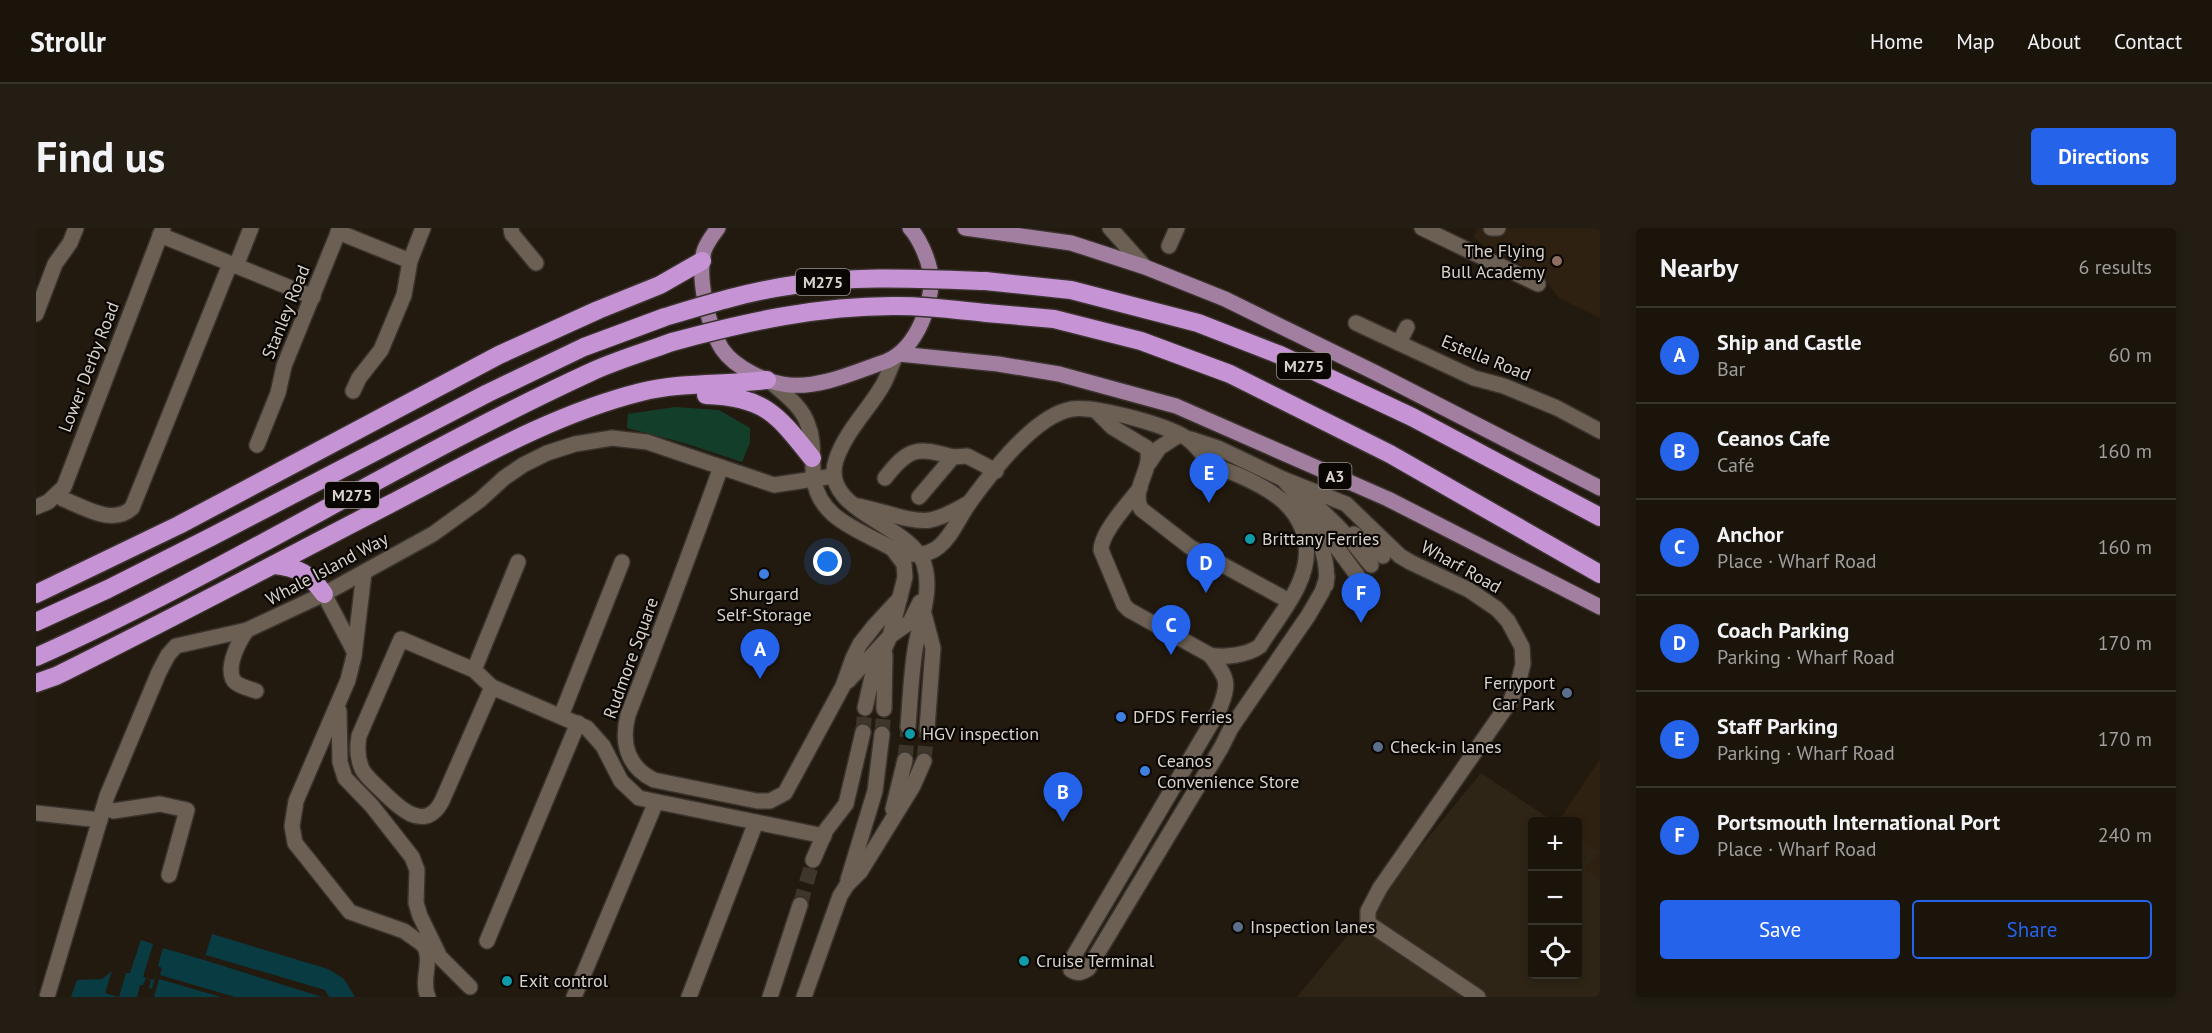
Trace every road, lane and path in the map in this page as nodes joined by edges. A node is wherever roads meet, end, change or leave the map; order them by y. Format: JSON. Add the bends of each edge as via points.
{"nodes":[{"id":1,"x":76,"y":228,"type":"edge"},
{"id":2,"x":251,"y":228,"type":"edge"},
{"id":3,"x":423,"y":228,"type":"edge"},
{"id":4,"x":511,"y":228,"type":"edge"},
{"id":5,"x":718,"y":228,"type":"edge"},
{"id":6,"x":910,"y":228,"type":"edge"},
{"id":7,"x":965,"y":228,"type":"edge"},
{"id":8,"x":1110,"y":228,"type":"edge"},
{"id":9,"x":1177,"y":228,"type":"edge"},
{"id":10,"x":1447,"y":228,"type":"edge"},
{"id":11,"x":1491,"y":228,"type":"edge"},
{"id":12,"x":1498,"y":228,"type":"edge"},
{"id":13,"x":339,"y":230,"type":"edge"},
{"id":14,"x":1426,"y":230,"type":"edge"},
{"id":15,"x":162,"y":231,"type":"edge"},
{"id":16,"x":710,"y":234,"type":"edge"},
{"id":17,"x":1169,"y":246,"type":"dead end"},
{"id":18,"x":410,"y":261,"type":"junction"},
{"id":19,"x":702,"y":261,"type":"junction"},
{"id":20,"x":536,"y":263,"type":"dead end"},
{"id":21,"x":233,"y":265,"type":"junction"},
{"id":22,"x":1145,"y":267,"type":"junction"},
{"id":23,"x":1538,"y":284,"type":"dead end"},
{"id":24,"x":313,"y":297,"type":"junction"},
{"id":25,"x":36,"y":314,"type":"edge"},
{"id":26,"x":1356,"y":323,"type":"dead end"},
{"id":27,"x":1407,"y":327,"type":"dead end"},
{"id":28,"x":1399,"y":343,"type":"junction"},
{"id":29,"x":897,"y":356,"type":"junction"},
{"id":30,"x":769,"y":380,"type":"junction"},
{"id":31,"x":353,"y":390,"type":"dead end"},
{"id":32,"x":611,"y":402,"type":"junction"},
{"id":33,"x":1096,"y":411,"type":"junction"},
{"id":34,"x":1600,"y":431,"type":"edge"},
{"id":35,"x":1183,"y":436,"type":"junction"},
{"id":36,"x":257,"y":445,"type":"dead end"},
{"id":37,"x":953,"y":457,"type":"junction"},
{"id":38,"x":812,"y":458,"type":"junction"},
{"id":39,"x":1149,"y":463,"type":"junction"},
{"id":40,"x":721,"y":467,"type":"junction"},
{"id":41,"x":996,"y":471,"type":"junction"},
{"id":42,"x":834,"y":476,"type":"junction"},
{"id":43,"x":885,"y":478,"type":"dead end"},
{"id":44,"x":1283,"y":479,"type":"junction"},
{"id":45,"x":814,"y":480,"type":"junction"},
{"id":46,"x":1140,"y":488,"type":"junction"},
{"id":47,"x":1600,"y":488,"type":"edge"},
{"id":48,"x":1557,"y":494,"type":"junction"},
{"id":49,"x":58,"y":495,"type":"junction"},
{"id":50,"x":919,"y":496,"type":"dead end"},
{"id":51,"x":969,"y":503,"type":"junction"},
{"id":52,"x":856,"y":506,"type":"junction"},
{"id":53,"x":36,"y":507,"type":"edge"},
{"id":54,"x":1318,"y":515,"type":"junction"},
{"id":55,"x":1600,"y":516,"type":"edge"},
{"id":56,"x":1600,"y":523,"type":"edge"},
{"id":57,"x":892,"y":548,"type":"junction"},
{"id":58,"x":920,"y":555,"type":"junction"},
{"id":59,"x":518,"y":562,"type":"dead end"},
{"id":60,"x":622,"y":562,"type":"dead end"},
{"id":61,"x":274,"y":565,"type":"junction"},
{"id":62,"x":1370,"y":565,"type":"junction"},
{"id":63,"x":364,"y":573,"type":"junction"},
{"id":64,"x":1600,"y":574,"type":"edge"},
{"id":65,"x":926,"y":582,"type":"junction"},
{"id":66,"x":36,"y":594,"type":"edge"},
{"id":67,"x":324,"y":594,"type":"junction"},
{"id":68,"x":900,"y":598,"type":"junction"},
{"id":69,"x":1289,"y":601,"type":"junction"},
{"id":70,"x":1600,"y":607,"type":"edge"},
{"id":71,"x":924,"y":611,"type":"junction"},
{"id":72,"x":36,"y":622,"type":"edge"},
{"id":73,"x":247,"y":630,"type":"junction"},
{"id":74,"x":887,"y":643,"type":"junction"},
{"id":75,"x":354,"y":651,"type":"junction"},
{"id":76,"x":1210,"y":655,"type":"junction"},
{"id":77,"x":36,"y":657,"type":"edge"},
{"id":78,"x":474,"y":670,"type":"junction"},
{"id":79,"x":36,"y":683,"type":"edge"},
{"id":80,"x":843,"y":686,"type":"junction"},
{"id":81,"x":492,"y":687,"type":"junction"},
{"id":82,"x":256,"y":691,"type":"dead end"},
{"id":83,"x":339,"y":705,"type":"junction"},
{"id":84,"x":865,"y":708,"type":"tunnel mouth"},
{"id":85,"x":884,"y":709,"type":"tunnel mouth"},
{"id":86,"x":561,"y":716,"type":"junction"},
{"id":87,"x":578,"y":723,"type":"junction"},
{"id":88,"x":908,"y":727,"type":"tunnel mouth"},
{"id":89,"x":927,"y":729,"type":"tunnel mouth"},
{"id":90,"x":863,"y":732,"type":"tunnel mouth"},
{"id":91,"x":882,"y":734,"type":"tunnel mouth"},
{"id":92,"x":904,"y":760,"type":"tunnel mouth"},
{"id":93,"x":924,"y":761,"type":"tunnel mouth"},
{"id":94,"x":656,"y":802,"type":"junction"},
{"id":95,"x":36,"y":813,"type":"edge"},
{"id":96,"x":102,"y":814,"type":"junction"},
{"id":97,"x":756,"y":822,"type":"junction"},
{"id":98,"x":887,"y":829,"type":"junction"},
{"id":99,"x":824,"y":836,"type":"junction"},
{"id":100,"x":813,"y":860,"type":"tunnel mouth"},
{"id":101,"x":169,"y":875,"type":"dead end"},
{"id":102,"x":847,"y":885,"type":"junction"},
{"id":103,"x":800,"y":905,"type":"tunnel mouth"},
{"id":104,"x":487,"y":941,"type":"dead end"},
{"id":105,"x":423,"y":944,"type":"junction"},
{"id":106,"x":439,"y":956,"type":"junction"},
{"id":107,"x":470,"y":987,"type":"dead end"},
{"id":108,"x":46,"y":997,"type":"edge"},
{"id":109,"x":428,"y":997,"type":"edge"},
{"id":110,"x":574,"y":997,"type":"edge"},
{"id":111,"x":689,"y":997,"type":"edge"},
{"id":112,"x":770,"y":997,"type":"edge"},
{"id":113,"x":804,"y":997,"type":"edge"},
{"id":114,"x":1478,"y":997,"type":"edge"}],
"edges":[{"from":1,"to":25,"type":"street","via":[[55,264]]},
{"from":2,"to":21,"type":"street"},
{"from":3,"to":18,"type":"street"},
{"from":4,"to":20,"type":"street"},
{"from":5,"to":16,"type":"main road"},
{"from":6,"to":29,"type":"main road","via":[[930,271],[930,292],[921,323]]},
{"from":7,"to":22,"type":"main road","via":[[1071,243]]},
{"from":8,"to":22,"type":"street"},
{"from":9,"to":17,"type":"street"},
{"from":10,"to":14,"type":"street"},
{"from":11,"to":12,"type":"street"},
{"from":13,"to":18,"type":"street"},
{"from":13,"to":24,"type":"street","name":"Stanley Road"},
{"from":14,"to":23,"type":"street"},
{"from":15,"to":21,"type":"street"},
{"from":15,"to":49,"type":"street","name":"Lower Derby Road"},
{"from":16,"to":19,"type":"main road"},
{"from":18,"to":31,"type":"street","via":[[404,295],[381,350]]},
{"from":19,"to":30,"type":"main road","via":[[702,287],[722,348],[730,358]]},
{"from":19,"to":66,"type":"highway","via":[[660,285],[499,355],[178,525]]},
{"from":21,"to":24,"type":"street"},
{"from":21,"to":49,"type":"street","via":[[132,508],[121,516],[110,517]]},
{"from":22,"to":47,"type":"main road","via":[[1225,299]]},
{"from":24,"to":36,"type":"street","name":"Stanley Road"},
{"from":26,"to":28,"type":"street","name":"Estella Road","via":[[1381,326]]},
{"from":27,"to":28,"type":"street"},
{"from":28,"to":34,"type":"street","name":"Estella Road","via":[[1474,378],[1557,408]]},
{"from":29,"to":30,"type":"main road","via":[[811,384],[788,385]]},
{"from":29,"to":42,"type":"street","via":[[884,383],[844,442]]},
{"from":29,"to":70,"type":"main road","number":"A3","via":[[988,363],[1059,374],[1176,406],[1388,499]]},
{"from":30,"to":32,"type":"highway","number":"M275","via":[[657,388]]},
{"from":30,"to":38,"type":"street","via":[[805,417],[812,438]]},
{"from":32,"to":38,"type":"highway","number":"M275","via":[[696,395],[752,401],[775,414]]},
{"from":32,"to":61,"type":"highway","number":"M275","via":[[518,439]]},
{"from":33,"to":35,"type":"street","via":[[1129,416]]},
{"from":33,"to":39,"type":"street","via":[[1112,427],[1147,448]]},
{"from":33,"to":41,"type":"street","via":[[1075,409],[1053,415],[1034,429]]},
{"from":35,"to":39,"type":"street","via":[[1159,448]]},
{"from":35,"to":44,"type":"street","name":"Wharf Road"},
{"from":35,"to":69,"type":"street","via":[[1212,464],[1277,495],[1296,518],[1306,543],[1306,555]]},
{"from":35,"to":76,"type":"street","via":[[1287,492],[1308,518],[1317,537],[1327,577],[1308,616],[1231,728],[1088,969],[1076,973],[1071,970],[1072,959],[1219,710],[1227,690],[1224,674]]},
{"from":37,"to":41,"type":"street","via":[[974,458]]},
{"from":37,"to":43,"type":"street","via":[[915,451],[897,463]]},
{"from":37,"to":50,"type":"street"},
{"from":38,"to":45,"type":"street"},
{"from":39,"to":46,"type":"street"},
{"from":40,"to":45,"type":"street","name":"Whale Island Way","via":[[774,485]]},
{"from":40,"to":63,"type":"street","name":"Whale Island Way","via":[[629,439],[575,444],[523,465],[434,534]]},
{"from":40,"to":80,"type":"street","name":"Rudmore Square","via":[[628,715],[625,736],[629,758],[654,780],[770,801],[785,793]]},
{"from":41,"to":51,"type":"street"},
{"from":42,"to":45,"type":"street","name":"Whale Island Way"},
{"from":42,"to":52,"type":"street","via":[[841,493]]},
{"from":44,"to":54,"type":"street"},
{"from":44,"to":114,"type":"street","name":"Wharf Road","via":[[1346,504],[1410,562],[1484,598],[1508,621],[1522,647],[1521,672],[1511,700],[1368,911],[1368,923]]},
{"from":45,"to":57,"type":"street","via":[[821,500],[833,514]]},
{"from":46,"to":69,"type":"street","via":[[1141,510],[1190,547]]},
{"from":46,"to":76,"type":"street","via":[[1102,539],[1101,550],[1124,605]]},
{"from":48,"to":55,"type":"highway","number":"M275"},
{"from":48,"to":56,"type":"highway","number":"M275"},
{"from":48,"to":72,"type":"highway","number":"M275","bridge":true,"via":[[1412,417],[1280,355],[1198,322],[1071,290],[985,281],[900,279],[795,285],[739,295],[665,316],[584,347]]},
{"from":49,"to":53,"type":"street"},
{"from":51,"to":52,"type":"street","via":[[940,517],[923,520]]},
{"from":51,"to":58,"type":"street","via":[[951,535],[938,547]]},
{"from":52,"to":58,"type":"street","via":[[908,541]]},
{"from":54,"to":62,"type":"street"},
{"from":54,"to":62,"type":"street"},
{"from":54,"to":62,"type":"street"},
{"from":57,"to":58,"type":"street"},
{"from":57,"to":68,"type":"street","via":[[905,568]]},
{"from":58,"to":65,"type":"street"},
{"from":59,"to":78,"type":"street"},
{"from":60,"to":86,"type":"street"},
{"from":61,"to":67,"type":"highway","via":[[298,569],[314,580]]},
{"from":61,"to":79,"type":"highway","number":"M275"},
{"from":63,"to":67,"type":"street","name":"Whale Island Way"},
{"from":63,"to":75,"type":"street"},
{"from":64,"to":77,"type":"highway","number":"M275","bridge":true,"via":[[1390,454],[1230,374],[1141,341],[1054,320],[898,306],[801,313],[736,325],[672,342],[593,371]]},
{"from":65,"to":71,"type":"street"},
{"from":65,"to":74,"type":"street","via":[[910,622]]},
{"from":67,"to":73,"type":"street","name":"Whale Island Way"},
{"from":67,"to":75,"type":"street"},
{"from":68,"to":74,"type":"street"},
{"from":68,"to":80,"type":"street","via":[[860,644]]},
{"from":69,"to":76,"type":"street","via":[[1255,650]]},
{"from":71,"to":88,"type":"street","via":[[915,650]]},
{"from":71,"to":89,"type":"street","via":[[933,648]]},
{"from":73,"to":82,"type":"street","via":[[234,654],[233,677],[237,683]]},
{"from":73,"to":96,"type":"street","name":"Whale Island Way","via":[[181,644],[168,655]]},
{"from":74,"to":80,"type":"street"},
{"from":74,"to":84,"type":"street","via":[[872,677]]},
{"from":74,"to":85,"type":"street"},
{"from":75,"to":83,"type":"street"},
{"from":78,"to":81,"type":"street"},
{"from":78,"to":81,"type":"street","via":[[401,639],[359,736],[358,751],[364,773],[405,812],[423,816],[439,807]]},
{"from":81,"to":86,"type":"street"},
{"from":83,"to":105,"type":"street","via":[[296,801],[292,826],[295,843],[350,912],[396,926]]},
{"from":83,"to":106,"type":"street","via":[[340,762],[345,778],[412,857],[417,870],[420,916]]},
{"from":86,"to":87,"type":"street"},
{"from":87,"to":94,"type":"street","via":[[599,740],[627,789],[639,798]]},
{"from":87,"to":104,"type":"street"},
{"from":90,"to":99,"type":"street","via":[[846,804]]},
{"from":91,"to":102,"type":"street","via":[[875,791]]},
{"from":92,"to":98,"type":"street"},
{"from":93,"to":98,"type":"street"},
{"from":94,"to":97,"type":"street"},
{"from":94,"to":110,"type":"street"},
{"from":95,"to":96,"type":"street"},
{"from":96,"to":101,"type":"street","via":[[160,804],[187,810]]},
{"from":96,"to":108,"type":"street","name":"Whale Island Way"},
{"from":97,"to":99,"type":"street"},
{"from":97,"to":111,"type":"street"},
{"from":98,"to":102,"type":"street","via":[[860,872]]},
{"from":99,"to":100,"type":"street"},
{"from":102,"to":113,"type":"street","via":[[833,911]]},
{"from":103,"to":112,"type":"street"},
{"from":105,"to":106,"type":"street"},
{"from":105,"to":109,"type":"street","via":[[427,951]]},
{"from":106,"to":107,"type":"street"}]}
